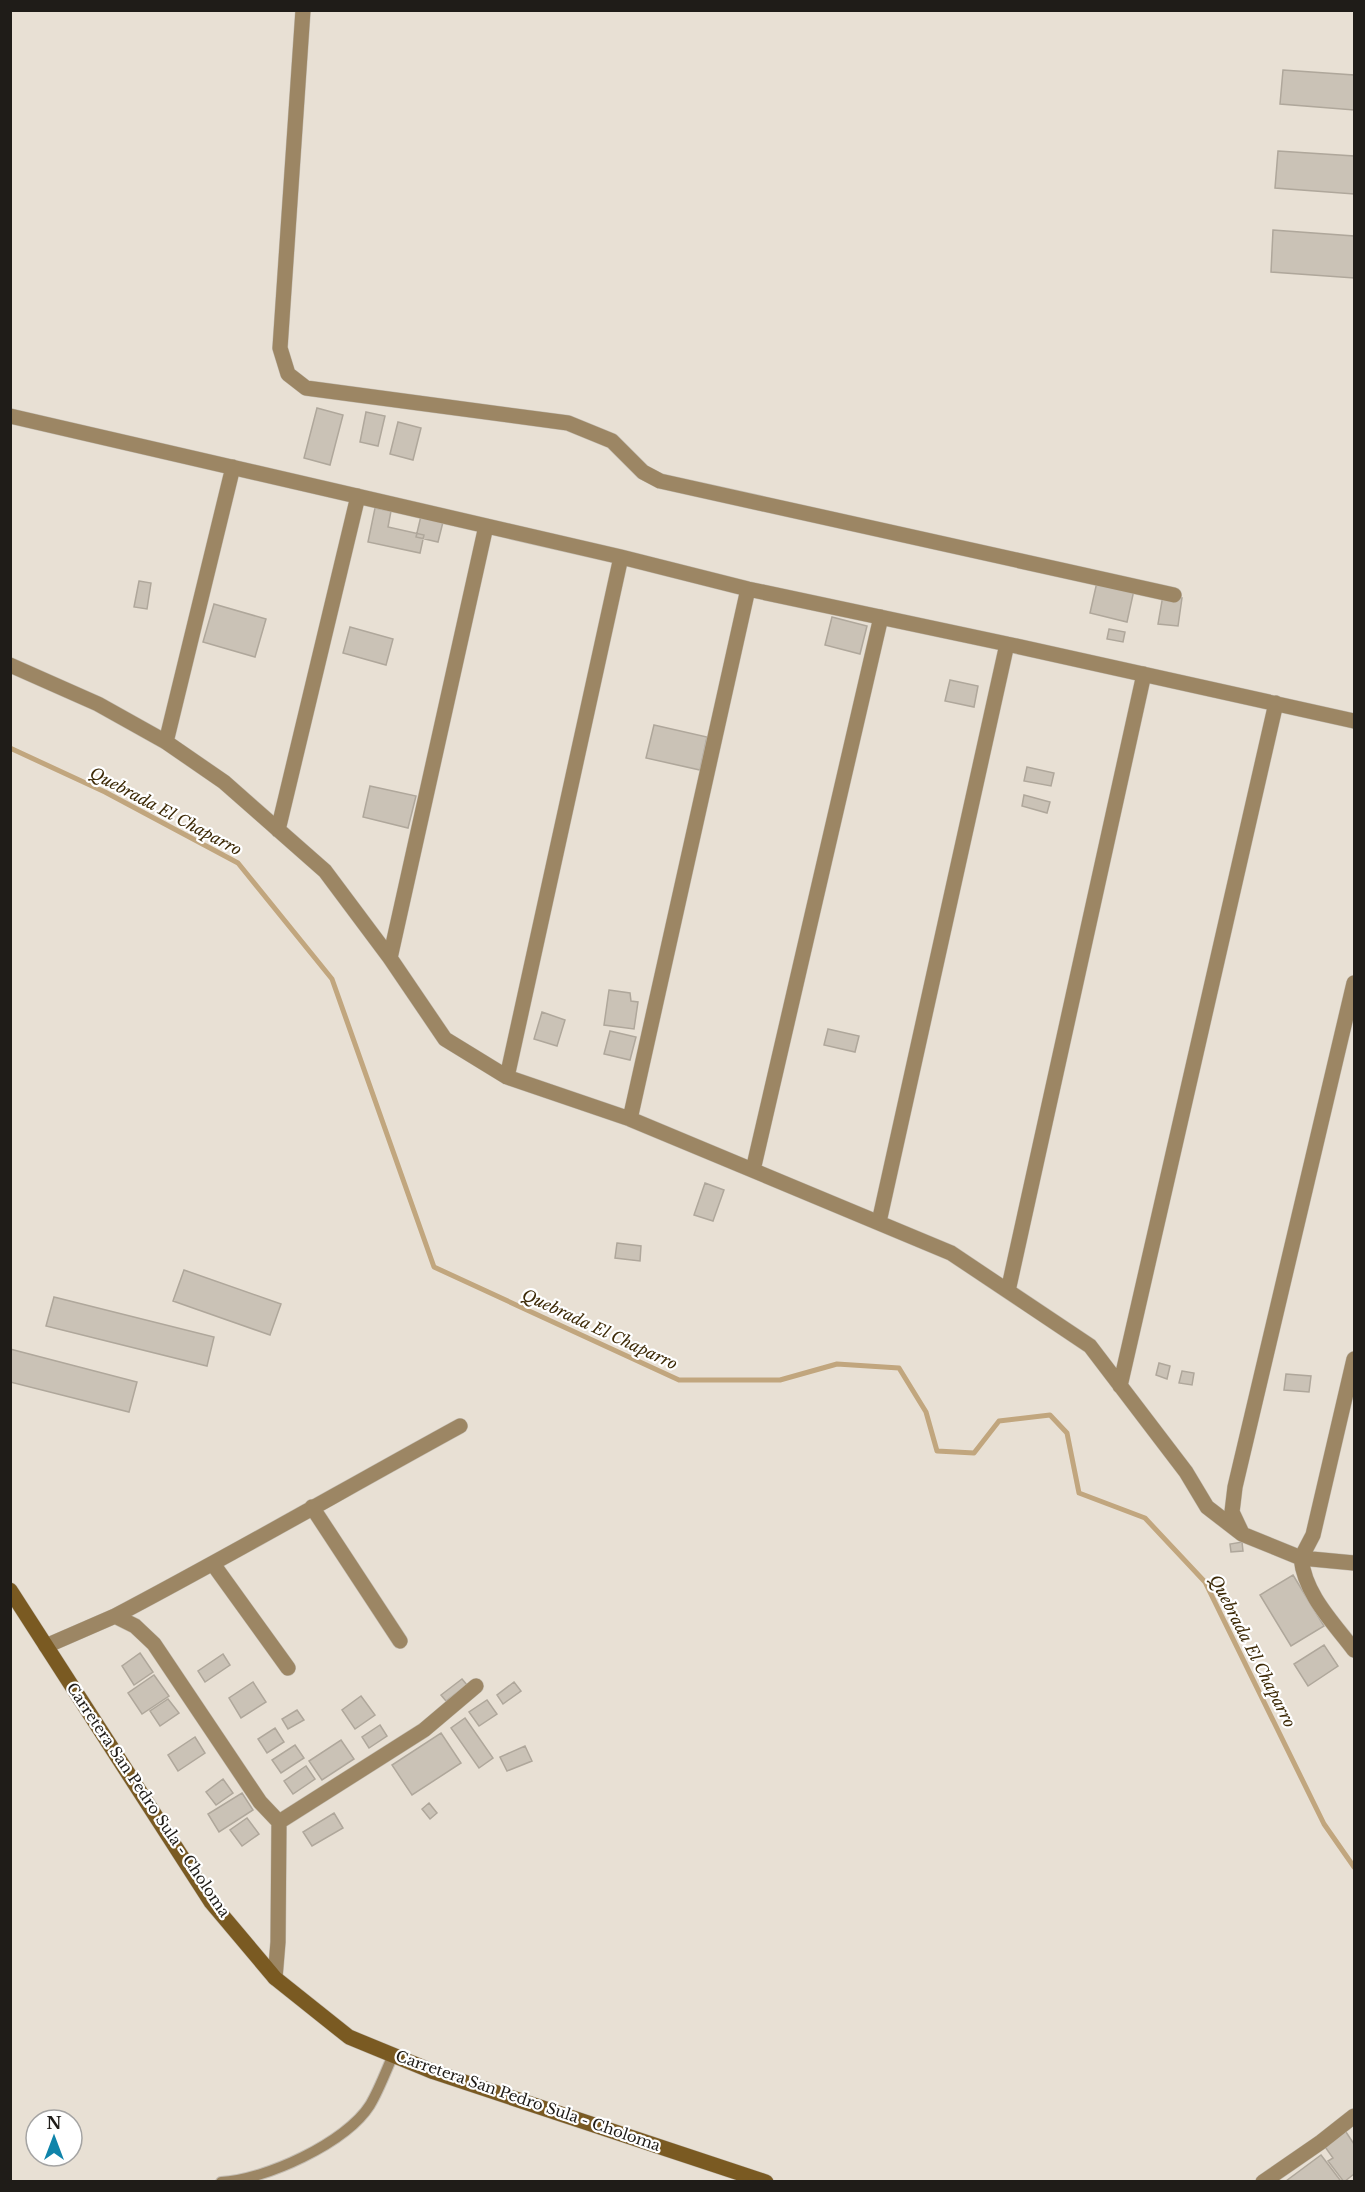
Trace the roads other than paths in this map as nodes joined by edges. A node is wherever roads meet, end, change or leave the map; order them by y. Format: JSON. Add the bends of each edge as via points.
{"nodes":[{"id":1,"x":303,"y":10,"type":"edge"},
{"id":2,"x":10,"y":416,"type":"edge"},
{"id":3,"x":233,"y":467,"type":"junction"},
{"id":4,"x":358,"y":496,"type":"junction"},
{"id":5,"x":486,"y":526,"type":"junction"},
{"id":6,"x":621,"y":557,"type":"junction"},
{"id":7,"x":748,"y":590,"type":"junction"},
{"id":8,"x":1174,"y":594,"type":"dead end"},
{"id":9,"x":881,"y":617,"type":"junction"},
{"id":10,"x":1007,"y":644,"type":"junction"},
{"id":11,"x":10,"y":665,"type":"edge"},
{"id":12,"x":1144,"y":674,"type":"junction"},
{"id":13,"x":1276,"y":704,"type":"junction"},
{"id":14,"x":1354,"y":721,"type":"edge"},
{"id":15,"x":166,"y":742,"type":"junction"},
{"id":16,"x":278,"y":830,"type":"junction"},
{"id":17,"x":390,"y":958,"type":"junction"},
{"id":18,"x":1354,"y":983,"type":"edge"},
{"id":19,"x":507,"y":1077,"type":"junction"},
{"id":20,"x":630,"y":1119,"type":"junction"},
{"id":21,"x":753,"y":1170,"type":"junction"},
{"id":22,"x":879,"y":1222,"type":"junction"},
{"id":23,"x":1008,"y":1291,"type":"junction"},
{"id":24,"x":1354,"y":1359,"type":"edge"},
{"id":25,"x":1120,"y":1386,"type":"junction"},
{"id":26,"x":460,"y":1426,"type":"dead end"},
{"id":27,"x":312,"y":1507,"type":"junction"},
{"id":28,"x":1242,"y":1534,"type":"junction"},
{"id":29,"x":1301,"y":1558,"type":"junction"},
{"id":30,"x":1354,"y":1563,"type":"edge"},
{"id":31,"x":213,"y":1564,"type":"junction"},
{"id":32,"x":10,"y":1590,"type":"edge"},
{"id":33,"x":115,"y":1616,"type":"junction"},
{"id":34,"x":400,"y":1641,"type":"dead end"},
{"id":35,"x":46,"y":1646,"type":"junction"},
{"id":36,"x":1354,"y":1650,"type":"edge"},
{"id":37,"x":288,"y":1668,"type":"dead end"},
{"id":38,"x":476,"y":1686,"type":"dead end"},
{"id":39,"x":279,"y":1822,"type":"junction"},
{"id":40,"x":275,"y":1978,"type":"junction"},
{"id":41,"x":393,"y":2055,"type":"junction"},
{"id":42,"x":1354,"y":2116,"type":"edge"},
{"id":43,"x":221,"y":2181,"type":"edge"},
{"id":44,"x":766,"y":2181,"type":"edge"},
{"id":45,"x":1263,"y":2181,"type":"edge"}],
"edges":[{"from":1,"to":8,"type":"street","via":[[280,348],[288,374],[306,388],[568,423],[612,441],[643,472],[660,481]]},
{"from":2,"to":3,"type":"street"},
{"from":3,"to":4,"type":"street"},
{"from":3,"to":15,"type":"street"},
{"from":4,"to":5,"type":"street"},
{"from":4,"to":16,"type":"street"},
{"from":5,"to":6,"type":"street"},
{"from":5,"to":17,"type":"street"},
{"from":6,"to":7,"type":"street"},
{"from":6,"to":19,"type":"street"},
{"from":7,"to":9,"type":"street"},
{"from":7,"to":20,"type":"street"},
{"from":9,"to":10,"type":"street"},
{"from":9,"to":21,"type":"street"},
{"from":10,"to":12,"type":"street"},
{"from":10,"to":22,"type":"street"},
{"from":11,"to":15,"type":"street","via":[[98,704]]},
{"from":12,"to":13,"type":"street"},
{"from":12,"to":23,"type":"street"},
{"from":13,"to":14,"type":"street"},
{"from":13,"to":25,"type":"street"},
{"from":15,"to":16,"type":"street","via":[[224,782]]},
{"from":16,"to":17,"type":"street","via":[[325,871]]},
{"from":17,"to":19,"type":"street","via":[[446,1039]]},
{"from":18,"to":28,"type":"street","via":[[1234,1487],[1232,1512]]},
{"from":19,"to":20,"type":"street"},
{"from":20,"to":21,"type":"street"},
{"from":21,"to":22,"type":"street"},
{"from":22,"to":23,"type":"street","via":[[951,1253]]},
{"from":23,"to":25,"type":"street","via":[[1090,1346]]},
{"from":24,"to":29,"type":"street","via":[[1313,1535]]},
{"from":25,"to":28,"type":"street","via":[[1186,1472],[1207,1507]]},
{"from":26,"to":27,"type":"street"},
{"from":27,"to":31,"type":"street"},
{"from":27,"to":34,"type":"street"},
{"from":28,"to":29,"type":"street"},
{"from":29,"to":30,"type":"street"},
{"from":29,"to":36,"type":"street","via":[[1310,1592]]},
{"from":31,"to":33,"type":"street"},
{"from":31,"to":37,"type":"street"},
{"from":32,"to":35,"type":"main road","name":"Carretera San Pedro Sula - Choloma"},
{"from":33,"to":35,"type":"street"},
{"from":33,"to":39,"type":"street","via":[[135,1626],[154,1644],[260,1802]]},
{"from":35,"to":40,"type":"main road","name":"Carretera San Pedro Sula - Choloma","via":[[211,1902]]},
{"from":38,"to":39,"type":"street","via":[[424,1730]]},
{"from":39,"to":40,"type":"street"},
{"from":40,"to":41,"type":"main road","name":"Carretera San Pedro Sula - Choloma","via":[[349,2037]]},
{"from":41,"to":43,"type":"lane","via":[[369,2105],[349,2129],[287,2165]]},
{"from":41,"to":44,"type":"main road","name":"Carretera San Pedro Sula - Choloma"},
{"from":42,"to":45,"type":"street"}]}
